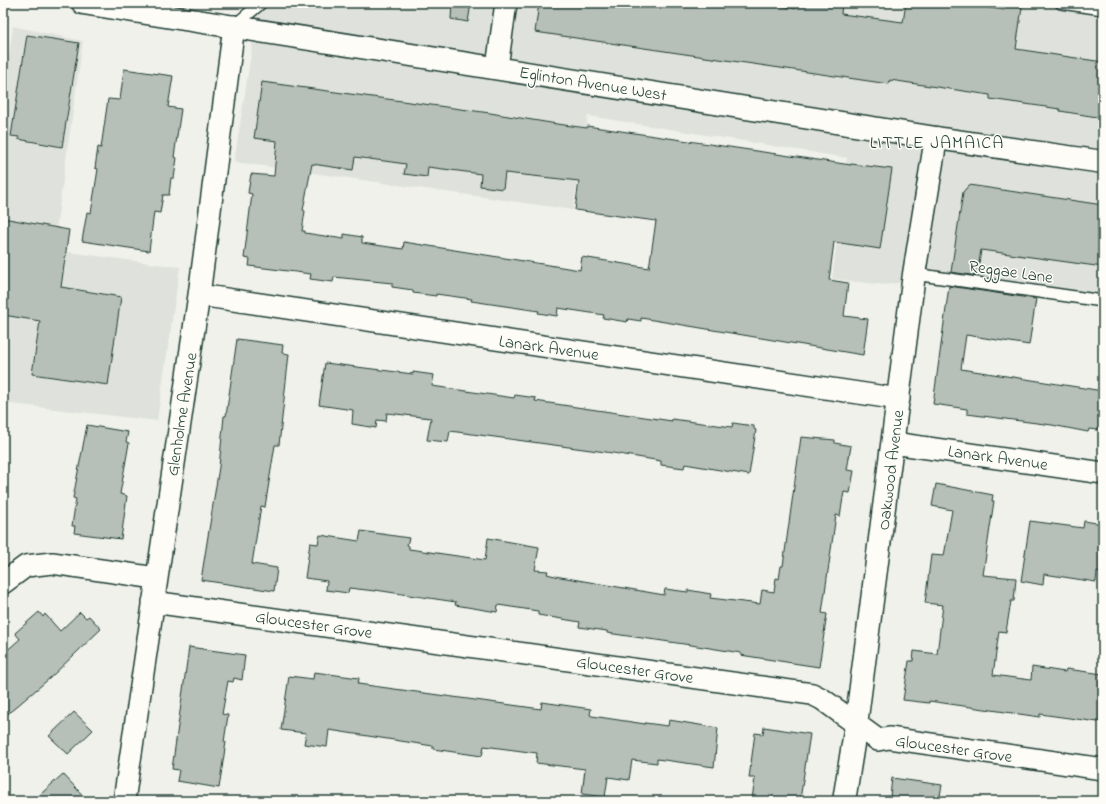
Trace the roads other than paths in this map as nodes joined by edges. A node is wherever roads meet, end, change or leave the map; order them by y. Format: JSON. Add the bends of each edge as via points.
{"nodes":[{"id":1,"x":83,"y":3,"type":"edge"},
{"id":2,"x":261,"y":3,"type":"edge"},
{"id":3,"x":506,"y":3,"type":"edge"},
{"id":4,"x":1061,"y":3,"type":"edge"},
{"id":5,"x":1103,"y":9,"type":"edge"},
{"id":6,"x":234,"y":26,"type":"junction"},
{"id":7,"x":497,"y":68,"type":"junction"},
{"id":8,"x":936,"y":138,"type":"junction"},
{"id":9,"x":1103,"y":162,"type":"edge"},
{"id":10,"x":914,"y":274,"type":"junction"},
{"id":11,"x":199,"y":295,"type":"junction"},
{"id":12,"x":1103,"y":301,"type":"edge"},
{"id":13,"x":899,"y":399,"type":"junction"},
{"id":14,"x":893,"y":443,"type":"junction"},
{"id":15,"x":1103,"y":473,"type":"edge"},
{"id":16,"x":156,"y":578,"type":"junction"},
{"id":17,"x":3,"y":583,"type":"edge"},
{"id":18,"x":153,"y":602,"type":"junction"},
{"id":19,"x":856,"y":725,"type":"junction"},
{"id":20,"x":1103,"y":769,"type":"edge"},
{"id":21,"x":124,"y":801,"type":"edge"},
{"id":22,"x":844,"y":801,"type":"edge"}],
"edges":[{"from":1,"to":6,"type":"main road","name":"Eglinton Avenue West"},
{"from":2,"to":6,"type":"lane"},
{"from":3,"to":7,"type":"street"},
{"from":4,"to":5,"type":"lane"},
{"from":6,"to":7,"type":"main road","name":"Eglinton Avenue West"},
{"from":6,"to":11,"type":"street","name":"Glenholme Avenue"},
{"from":7,"to":8,"type":"main road","name":"Eglinton Avenue West"},
{"from":8,"to":9,"type":"main road","name":"Eglinton Avenue West"},
{"from":8,"to":10,"type":"main road","name":"Oakwood Avenue"},
{"from":10,"to":12,"type":"lane","name":"Reggae Lane"},
{"from":10,"to":13,"type":"main road","name":"Oakwood Avenue"},
{"from":11,"to":13,"type":"street","name":"Lanark Avenue"},
{"from":11,"to":16,"type":"street","name":"Glenholme Avenue"},
{"from":13,"to":14,"type":"main road","name":"Oakwood Avenue"},
{"from":14,"to":15,"type":"street","name":"Lanark Avenue"},
{"from":14,"to":19,"type":"main road","name":"Oakwood Avenue"},
{"from":16,"to":17,"type":"street","via":[[52,563],[26,566]]},
{"from":16,"to":18,"type":"street","name":"Glenholme Avenue"},
{"from":18,"to":19,"type":"street","name":"Gloucester Grove","via":[[812,694]]},
{"from":18,"to":21,"type":"street","name":"Glenholme Avenue"},
{"from":19,"to":20,"type":"street","name":"Gloucester Grove","via":[[878,740],[889,738]]},
{"from":19,"to":22,"type":"main road","name":"Oakwood Avenue"}]}
